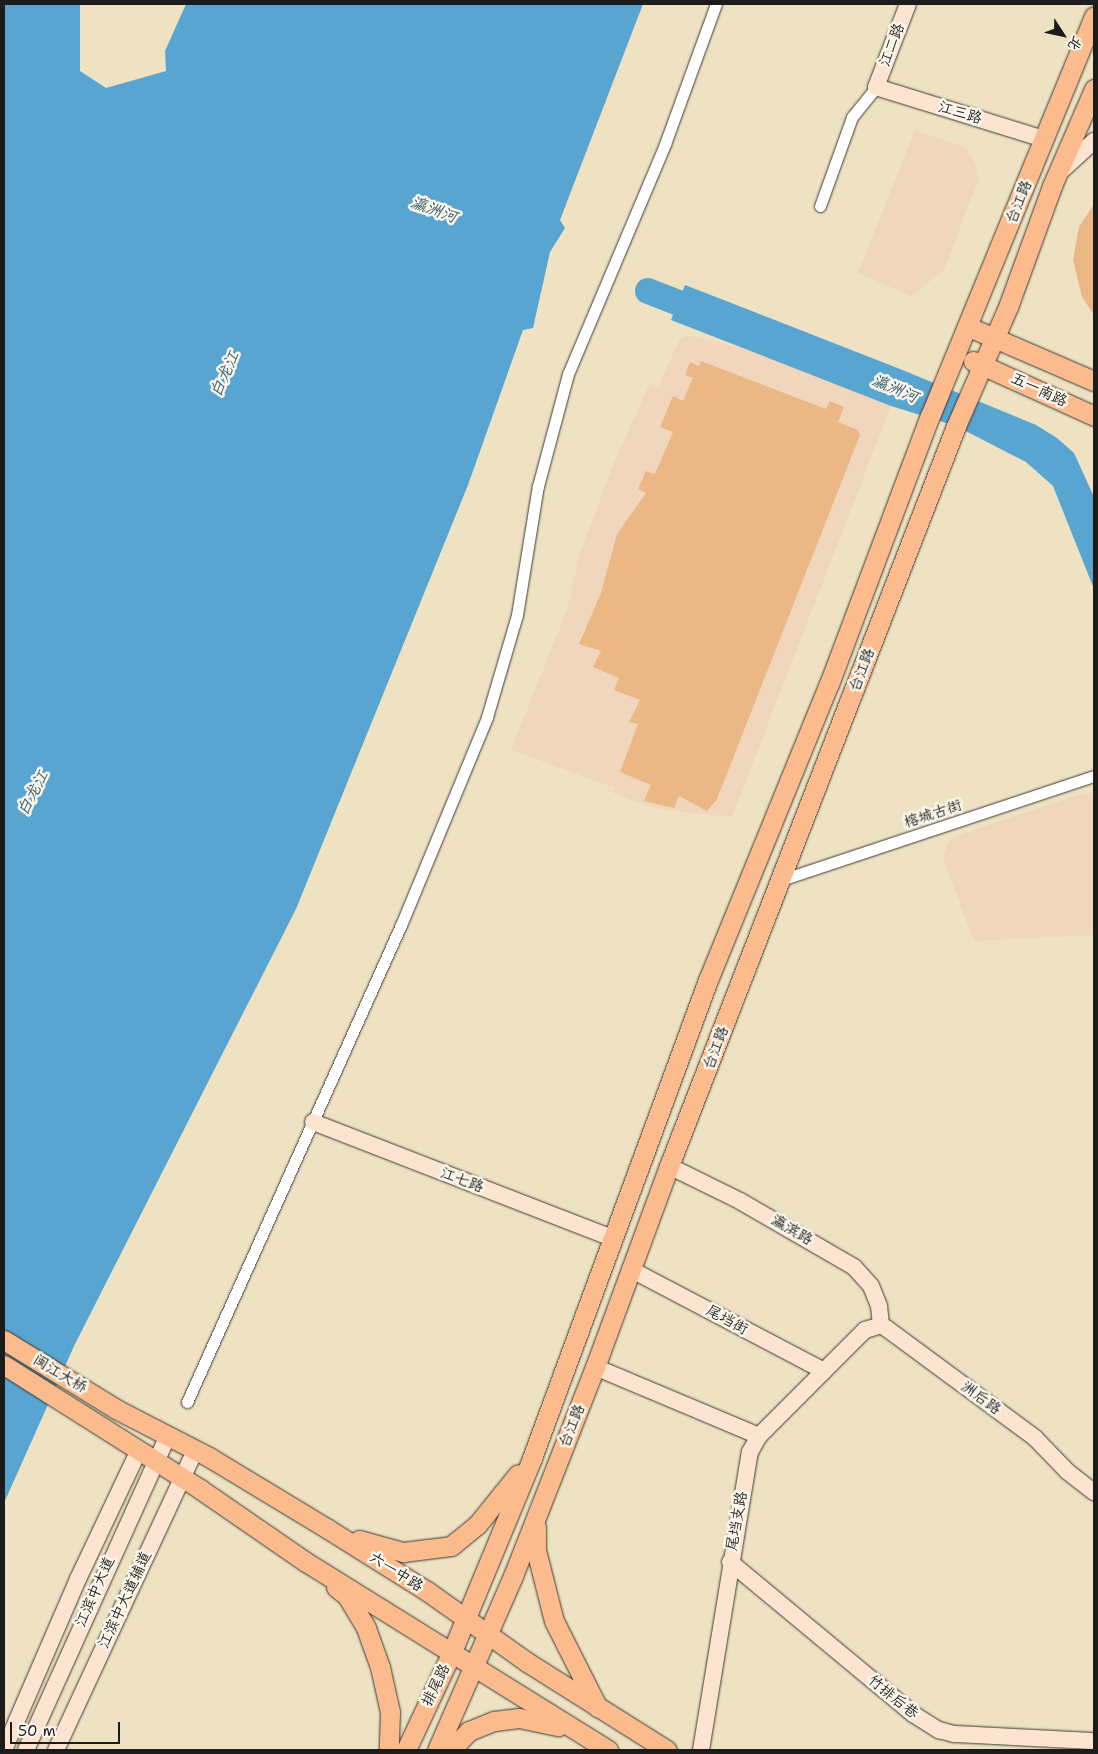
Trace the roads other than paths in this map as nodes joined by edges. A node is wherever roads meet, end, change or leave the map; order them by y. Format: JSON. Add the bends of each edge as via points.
{"nodes":[{"id":1,"x":716,"y":4,"type":"edge"},
{"id":2,"x":908,"y":4,"type":"edge"},
{"id":3,"x":1094,"y":16,"type":"edge"},
{"id":4,"x":876,"y":87,"type":"junction"},
{"id":5,"x":1094,"y":89,"type":"edge"},
{"id":6,"x":1044,"y":139,"type":"junction"},
{"id":7,"x":1094,"y":141,"type":"edge"},
{"id":8,"x":1052,"y":186,"type":"junction"},
{"id":9,"x":820,"y":206,"type":"dead end"},
{"id":10,"x":969,"y":327,"type":"junction"},
{"id":11,"x":996,"y":337,"type":"junction"},
{"id":12,"x":957,"y":355,"type":"junction"},
{"id":13,"x":983,"y":365,"type":"junction"},
{"id":14,"x":1094,"y":381,"type":"edge"},
{"id":15,"x":1094,"y":416,"type":"edge"},
{"id":16,"x":1094,"y":776,"type":"edge"},
{"id":17,"x":781,"y":880,"type":"junction"},
{"id":18,"x":313,"y":1122,"type":"junction"},
{"id":19,"x":669,"y":1166,"type":"junction"},
{"id":20,"x":612,"y":1238,"type":"junction"},
{"id":21,"x":630,"y":1269,"type":"junction"},
{"id":22,"x":881,"y":1325,"type":"junction"},
{"id":23,"x":4,"y":1340,"type":"edge"},
{"id":24,"x":4,"y":1365,"type":"edge"},
{"id":25,"x":595,"y":1367,"type":"junction"},
{"id":26,"x":824,"y":1370,"type":"junction"},
{"id":27,"x":187,"y":1402,"type":"dead end"},
{"id":28,"x":116,"y":1409,"type":"joint"},
{"id":29,"x":168,"y":1436,"type":"junction"},
{"id":30,"x":759,"y":1436,"type":"junction"},
{"id":31,"x":139,"y":1450,"type":"junction"},
{"id":32,"x":195,"y":1450,"type":"junction"},
{"id":33,"x":532,"y":1458,"type":"junction"},
{"id":34,"x":156,"y":1461,"type":"junction"},
{"id":35,"x":182,"y":1477,"type":"junction"},
{"id":36,"x":1094,"y":1492,"type":"edge"},
{"id":37,"x":541,"y":1504,"type":"junction"},
{"id":38,"x":328,"y":1529,"type":"junction"},
{"id":39,"x":306,"y":1562,"type":"junction"},
{"id":40,"x":730,"y":1562,"type":"junction"},
{"id":41,"x":466,"y":1619,"type":"junction"},
{"id":42,"x":488,"y":1634,"type":"junction"},
{"id":43,"x":452,"y":1654,"type":"junction"},
{"id":44,"x":472,"y":1667,"type":"junction"},
{"id":45,"x":598,"y":1708,"type":"junction"},
{"id":46,"x":578,"y":1732,"type":"junction"},
{"id":47,"x":1094,"y":1741,"type":"edge"},
{"id":48,"x":4,"y":1750,"type":"edge"},
{"id":49,"x":26,"y":1750,"type":"edge"},
{"id":50,"x":56,"y":1750,"type":"edge"},
{"id":51,"x":390,"y":1750,"type":"edge"},
{"id":52,"x":406,"y":1750,"type":"edge"},
{"id":53,"x":437,"y":1750,"type":"edge"},
{"id":54,"x":451,"y":1750,"type":"edge"},
{"id":55,"x":608,"y":1750,"type":"edge"},
{"id":56,"x":667,"y":1750,"type":"edge"},
{"id":57,"x":701,"y":1750,"type":"edge"}],
"edges":[{"from":1,"to":18,"type":"street","via":[[664,144],[568,374],[538,486],[517,615],[487,717],[401,925]]},
{"from":2,"to":4,"type":"street","name":"江二路"},
{"from":3,"to":6,"type":"main road","name":"台江路"},
{"from":4,"to":6,"type":"street","name":"江三路"},
{"from":4,"to":9,"type":"street","via":[[852,117]]},
{"from":5,"to":8,"type":"main road","name":"台江路"},
{"from":6,"to":10,"type":"main road","name":"台江路"},
{"from":7,"to":8,"type":"street","via":[[1071,160]]},
{"from":8,"to":11,"type":"main road","name":"台江路"},
{"from":10,"to":11,"type":"main road","name":"五一南路"},
{"from":10,"to":12,"type":"main road","name":"台江路"},
{"from":11,"to":13,"type":"main road","name":"台江路"},
{"from":11,"to":14,"type":"main road","name":"五一南路"},
{"from":12,"to":13,"type":"main road","name":"五一南路"},
{"from":12,"to":20,"type":"main road","name":"台江路","via":[[930,416],[829,684],[708,980]]},
{"from":13,"to":15,"type":"main road","name":"五一南路"},
{"from":13,"to":17,"type":"main road","name":"台江路","via":[[956,426]]},
{"from":16,"to":17,"type":"street","name":"榕城古街"},
{"from":17,"to":19,"type":"main road","name":"台江路"},
{"from":18,"to":20,"type":"street","name":"江七路"},
{"from":18,"to":27,"type":"street"},
{"from":19,"to":21,"type":"main road","name":"台江路"},
{"from":19,"to":22,"type":"street","name":"瀛滨路","via":[[740,1201],[854,1267],[871,1286],[879,1306]]},
{"from":20,"to":33,"type":"main road","name":"台江路"},
{"from":21,"to":25,"type":"main road","name":"台江路"},
{"from":21,"to":26,"type":"street","name":"尾垱街"},
{"from":22,"to":26,"type":"street","name":"尾垱支路","via":[[861,1334]]},
{"from":22,"to":36,"type":"street","name":"洲后路","via":[[1035,1438],[1068,1472]]},
{"from":23,"to":28,"type":"main road","name":"闽江大桥"},
{"from":24,"to":31,"type":"main road","name":"闽江大桥"},
{"from":25,"to":30,"type":"street"},
{"from":25,"to":37,"type":"main road","name":"台江路"},
{"from":26,"to":30,"type":"street","name":"尾垱支路"},
{"from":28,"to":29,"type":"main road","name":"六一中路"},
{"from":29,"to":32,"type":"main road","name":"六一中路"},
{"from":29,"to":34,"type":"street","name":"江滨中大道"},
{"from":30,"to":40,"type":"street","name":"尾垱支路","via":[[747,1462]]},
{"from":31,"to":34,"type":"main road","name":"闽江大桥"},
{"from":31,"to":48,"type":"street","name":"江滨中大道","via":[[78,1578]]},
{"from":32,"to":35,"type":"street","name":"江滨中大道辅道"},
{"from":32,"to":38,"type":"main road","name":"六一中路"},
{"from":33,"to":38,"type":"main road","via":[[477,1525],[451,1546],[402,1552]]},
{"from":33,"to":41,"type":"main road","name":"台江路"},
{"from":34,"to":35,"type":"main road","name":"闽江大桥"},
{"from":34,"to":49,"type":"street","name":"江滨中大道"},
{"from":35,"to":39,"type":"main road","name":"闽江大桥"},
{"from":35,"to":50,"type":"street","name":"江滨中大道辅道"},
{"from":37,"to":42,"type":"main road","name":"台江路"},
{"from":37,"to":45,"type":"main road","via":[[536,1525],[536,1550],[545,1590],[554,1621]]},
{"from":38,"to":41,"type":"main road","name":"六一中路"},
{"from":39,"to":43,"type":"main road"},
{"from":39,"to":51,"type":"main road","via":[[347,1596],[366,1628],[388,1692]]},
{"from":40,"to":47,"type":"street","name":"竹排后巷","via":[[913,1714],[939,1730],[954,1734]]},
{"from":40,"to":57,"type":"street","name":"尾垱支路"},
{"from":41,"to":42,"type":"main road","name":"六一中路"},
{"from":41,"to":43,"type":"main road","name":"排尾路"},
{"from":42,"to":44,"type":"main road","name":"台江路"},
{"from":42,"to":45,"type":"main road","name":"六一中路"},
{"from":43,"to":44,"type":"main road"},
{"from":43,"to":52,"type":"main road","name":"排尾路"},
{"from":44,"to":46,"type":"main road"},
{"from":44,"to":53,"type":"main road","name":"排尾路"},
{"from":45,"to":56,"type":"main road","name":"六一中路"},
{"from":46,"to":54,"type":"main road","via":[[543,1722],[502,1719],[469,1731]]},
{"from":46,"to":55,"type":"main road"}]}
